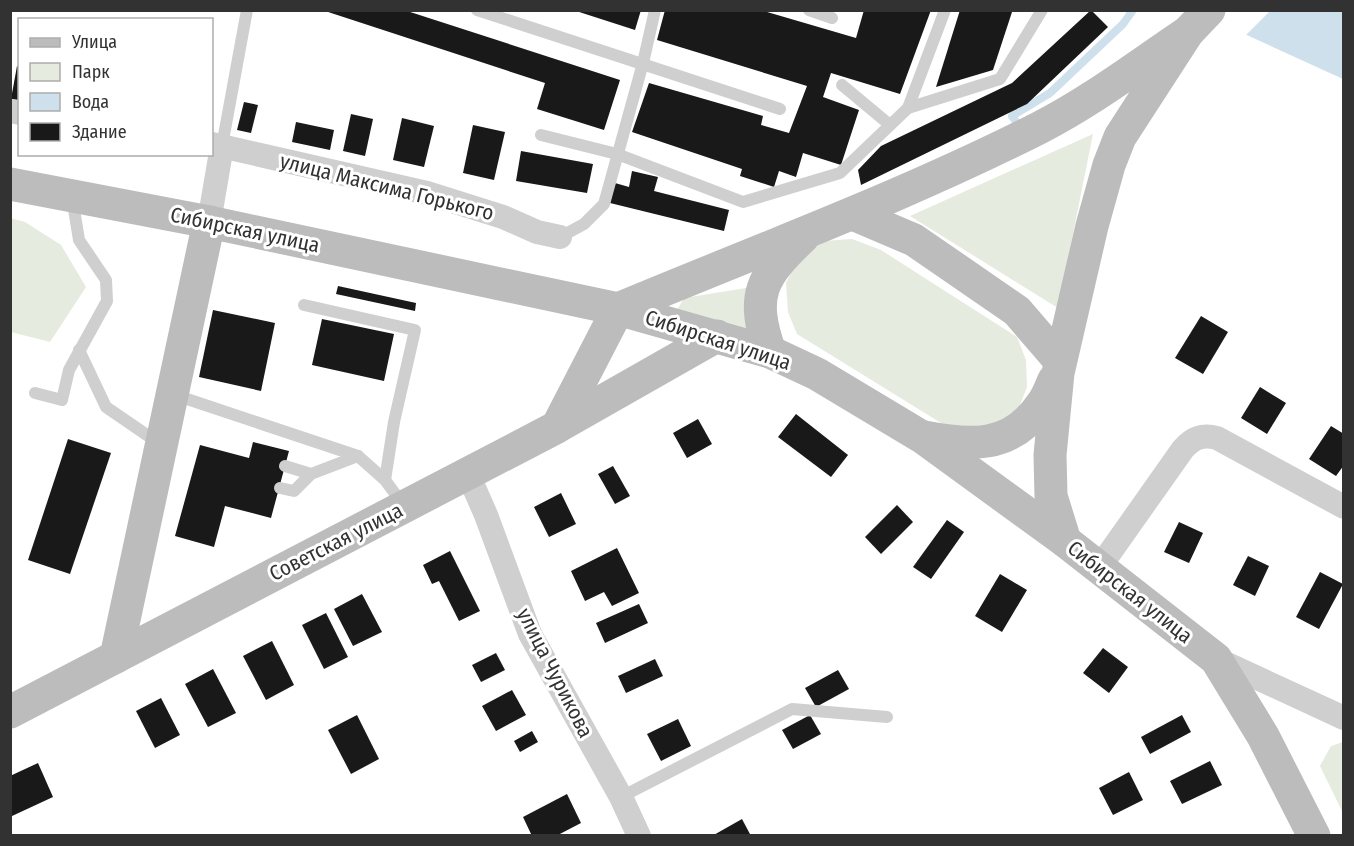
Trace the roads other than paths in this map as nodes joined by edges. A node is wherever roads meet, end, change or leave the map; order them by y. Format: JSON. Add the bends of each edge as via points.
{"nodes":[{"id":1,"x":247,"y":10,"type":"edge"},
{"id":2,"x":477,"y":10,"type":"edge"},
{"id":3,"x":655,"y":10,"type":"edge"},
{"id":4,"x":809,"y":10,"type":"edge"},
{"id":5,"x":945,"y":10,"type":"edge"},
{"id":6,"x":1042,"y":10,"type":"edge"},
{"id":7,"x":832,"y":18,"type":"dead end"},
{"id":8,"x":1199,"y":21,"type":"edge"},
{"id":9,"x":643,"y":63,"type":"junction"},
{"id":10,"x":842,"y":85,"type":"dead end"},
{"id":11,"x":908,"y":108,"type":"junction"},
{"id":12,"x":780,"y":109,"type":"dead end"},
{"id":13,"x":890,"y":125,"type":"junction"},
{"id":14,"x":541,"y":135,"type":"dead end"},
{"id":15,"x":217,"y":145,"type":"edge"},
{"id":16,"x":616,"y":154,"type":"junction"},
{"id":17,"x":10,"y":184,"type":"edge"},
{"id":18,"x":72,"y":196,"type":"junction"},
{"id":19,"x":853,"y":214,"type":"junction"},
{"id":20,"x":208,"y":222,"type":"junction"},
{"id":21,"x":811,"y":230,"type":"junction"},
{"id":22,"x":560,"y":237,"type":"joint"},
{"id":23,"x":304,"y":305,"type":"dead end"},
{"id":24,"x":618,"y":309,"type":"junction"},
{"id":25,"x":717,"y":336,"type":"junction"},
{"id":26,"x":79,"y":350,"type":"junction"},
{"id":27,"x":770,"y":352,"type":"junction"},
{"id":28,"x":1059,"y":367,"type":"junction"},
{"id":29,"x":35,"y":393,"type":"dead end"},
{"id":30,"x":171,"y":393,"type":"junction"},
{"id":31,"x":557,"y":427,"type":"junction"},
{"id":32,"x":922,"y":436,"type":"junction"},
{"id":33,"x":161,"y":444,"type":"junction"},
{"id":34,"x":358,"y":456,"type":"junction"},
{"id":35,"x":285,"y":466,"type":"dead end"},
{"id":36,"x":311,"y":474,"type":"junction"},
{"id":37,"x":468,"y":474,"type":"junction"},
{"id":38,"x":386,"y":480,"type":"junction"},
{"id":39,"x":280,"y":488,"type":"dead end"},
{"id":40,"x":405,"y":507,"type":"junction"},
{"id":41,"x":1344,"y":507,"type":"edge"},
{"id":42,"x":1065,"y":541,"type":"junction"},
{"id":43,"x":1099,"y":568,"type":"junction"},
{"id":44,"x":116,"y":657,"type":"junction"},
{"id":45,"x":1216,"y":659,"type":"junction"},
{"id":46,"x":10,"y":712,"type":"edge"},
{"id":47,"x":886,"y":717,"type":"dead end"},
{"id":48,"x":1344,"y":718,"type":"edge"},
{"id":49,"x":621,"y":797,"type":"junction"},
{"id":50,"x":639,"y":836,"type":"edge"},
{"id":51,"x":1314,"y":836,"type":"edge"}],
"edges":[{"from":1,"to":15,"type":"lane"},
{"from":2,"to":9,"type":"lane"},
{"from":3,"to":9,"type":"lane"},
{"from":4,"to":7,"type":"lane"},
{"from":5,"to":11,"type":"lane"},
{"from":6,"to":11,"type":"lane","via":[[1000,79]]},
{"from":8,"to":19,"type":"street","via":[[1077,106],[1040,127]]},
{"from":8,"to":28,"type":"street","via":[[1120,137],[1092,226]]},
{"from":9,"to":12,"type":"lane"},
{"from":9,"to":16,"type":"lane"},
{"from":10,"to":13,"type":"lane"},
{"from":11,"to":13,"type":"lane"},
{"from":13,"to":16,"type":"lane","via":[[840,173],[743,202]]},
{"from":14,"to":16,"type":"lane"},
{"from":15,"to":20,"type":"street"},
{"from":15,"to":22,"type":"street","name":"улица Максима Горького","via":[[427,193]]},
{"from":16,"to":22,"type":"lane","via":[[603,204],[584,224]]},
{"from":17,"to":18,"type":"street","name":"Сибирская улица"},
{"from":18,"to":20,"type":"street","name":"Сибирская улица"},
{"from":18,"to":26,"type":"lane","via":[[79,240],[106,280],[107,301]]},
{"from":19,"to":21,"type":"street"},
{"from":19,"to":28,"type":"street","via":[[914,240],[1017,311]]},
{"from":20,"to":24,"type":"street","name":"Сибирская улица"},
{"from":20,"to":30,"type":"street"},
{"from":21,"to":24,"type":"street"},
{"from":21,"to":27,"type":"street","via":[[777,262],[760,298],[761,326]]},
{"from":23,"to":38,"type":"lane","via":[[415,330],[394,422]]},
{"from":24,"to":25,"type":"street","name":"Сибирская улица"},
{"from":24,"to":31,"type":"street"},
{"from":25,"to":27,"type":"street","name":"Сибирская улица"},
{"from":25,"to":31,"type":"street","name":"Советская улица"},
{"from":26,"to":29,"type":"lane","via":[[69,370],[62,400]]},
{"from":26,"to":33,"type":"lane","via":[[106,406]]},
{"from":27,"to":32,"type":"street","name":"Сибирская улица","via":[[817,374]]},
{"from":28,"to":32,"type":"street","via":[[1041,405],[1023,425],[1006,436],[959,444]]},
{"from":28,"to":42,"type":"street","via":[[1050,455],[1051,496]]},
{"from":30,"to":33,"type":"street"},
{"from":30,"to":34,"type":"lane"},
{"from":31,"to":37,"type":"street","name":"Советская улица"},
{"from":32,"to":42,"type":"street","name":"Сибирская улица"},
{"from":33,"to":44,"type":"street"},
{"from":34,"to":36,"type":"lane"},
{"from":34,"to":38,"type":"lane"},
{"from":35,"to":36,"type":"lane"},
{"from":36,"to":39,"type":"lane","via":[[294,491]]},
{"from":37,"to":40,"type":"street","name":"Советская улица"},
{"from":37,"to":49,"type":"street","name":"улица Чурикова","via":[[530,634]]},
{"from":38,"to":40,"type":"lane"},
{"from":40,"to":44,"type":"street","name":"Советская улица"},
{"from":41,"to":43,"type":"street","via":[[1217,438],[1199,436],[1183,449]]},
{"from":42,"to":43,"type":"street","name":"Сибирская улица"},
{"from":43,"to":45,"type":"street","name":"Сибирская улица"},
{"from":44,"to":46,"type":"street","name":"Советская улица"},
{"from":45,"to":48,"type":"street"},
{"from":45,"to":51,"type":"street","name":"Сибирская улица","via":[[1263,736]]},
{"from":47,"to":49,"type":"lane","via":[[792,709]]},
{"from":49,"to":50,"type":"street","name":"улица Чурикова"}]}
